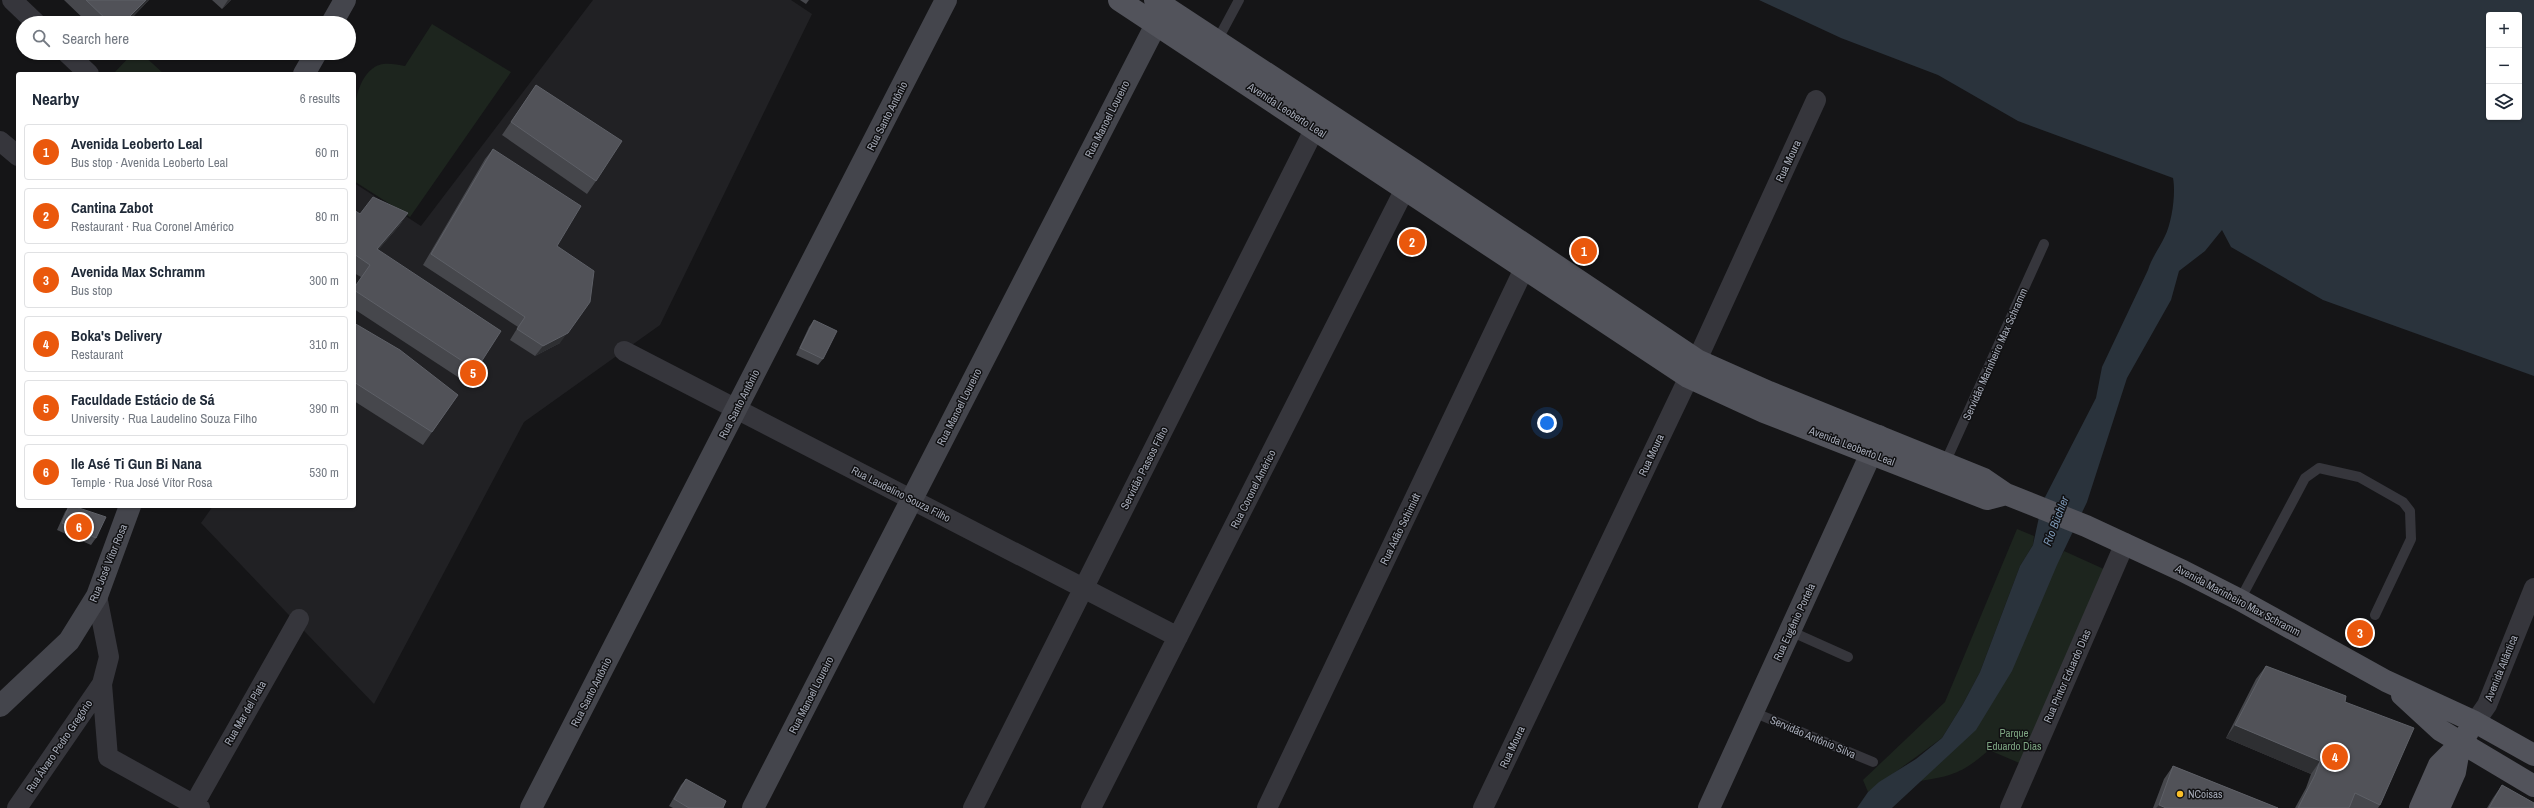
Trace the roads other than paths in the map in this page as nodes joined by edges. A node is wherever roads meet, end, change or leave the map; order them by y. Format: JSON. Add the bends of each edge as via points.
{"nodes":[{"id":1,"x":12,"y":0,"type":"edge"},
{"id":2,"x":345,"y":0,"type":"edge"},
{"id":3,"x":946,"y":0,"type":"edge"},
{"id":4,"x":1119,"y":0,"type":"edge"},
{"id":5,"x":1239,"y":0,"type":"edge"},
{"id":6,"x":1159,"y":10,"type":"edge"},
{"id":7,"x":29,"y":16,"type":"edge"},
{"id":8,"x":336,"y":16,"type":"edge"},
{"id":9,"x":1217,"y":40,"type":"junction"},
{"id":10,"x":74,"y":60,"type":"edge"},
{"id":11,"x":312,"y":60,"type":"edge"},
{"id":12,"x":87,"y":72,"type":"edge"},
{"id":13,"x":305,"y":72,"type":"edge"},
{"id":14,"x":1816,"y":100,"type":"dead end"},
{"id":15,"x":1315,"y":128,"type":"junction"},
{"id":16,"x":0,"y":140,"type":"edge"},
{"id":17,"x":16,"y":154,"type":"edge"},
{"id":18,"x":1410,"y":178,"type":"junction"},
{"id":19,"x":2044,"y":244,"type":"dead end"},
{"id":20,"x":1529,"y":258,"type":"junction"},
{"id":21,"x":624,"y":351,"type":"dead end"},
{"id":22,"x":1693,"y":368,"type":"junction"},
{"id":23,"x":736,"y":409,"type":"junction"},
{"id":24,"x":1875,"y":445,"type":"junction"},
{"id":25,"x":1945,"y":463,"type":"junction"},
{"id":26,"x":2006,"y":494,"type":"junction"},
{"id":27,"x":912,"y":499,"type":"junction"},
{"id":28,"x":129,"y":508,"type":"edge"},
{"id":29,"x":2086,"y":526,"type":"joint"},
{"id":30,"x":2126,"y":543,"type":"junction"},
{"id":31,"x":1083,"y":588,"type":"junction"},
{"id":32,"x":2534,"y":588,"type":"edge"},
{"id":33,"x":97,"y":596,"type":"junction"},
{"id":34,"x":2240,"y":600,"type":"junction"},
{"id":35,"x":2375,"y":615,"type":"dead end"},
{"id":36,"x":299,"y":619,"type":"dead end"},
{"id":37,"x":1790,"y":631,"type":"junction"},
{"id":38,"x":1178,"y":637,"type":"junction"},
{"id":39,"x":1848,"y":657,"type":"dead end"},
{"id":40,"x":2386,"y":681,"type":"junction"},
{"id":41,"x":102,"y":684,"type":"junction"},
{"id":42,"x":0,"y":706,"type":"edge"},
{"id":43,"x":1753,"y":712,"type":"junction"},
{"id":44,"x":2475,"y":722,"type":"junction"},
{"id":45,"x":2460,"y":744,"type":"junction"},
{"id":46,"x":2534,"y":755,"type":"edge"},
{"id":47,"x":1873,"y":762,"type":"dead end"},
{"id":48,"x":2534,"y":786,"type":"edge"},
{"id":49,"x":195,"y":807,"type":"edge"},
{"id":50,"x":17,"y":808,"type":"edge"},
{"id":51,"x":531,"y":808,"type":"edge"},
{"id":52,"x":753,"y":808,"type":"edge"},
{"id":53,"x":973,"y":808,"type":"edge"},
{"id":54,"x":1091,"y":808,"type":"edge"},
{"id":55,"x":1267,"y":808,"type":"edge"},
{"id":56,"x":1483,"y":808,"type":"edge"},
{"id":57,"x":1709,"y":808,"type":"edge"},
{"id":58,"x":2010,"y":808,"type":"edge"},
{"id":59,"x":2420,"y":808,"type":"edge"},
{"id":60,"x":2439,"y":808,"type":"edge"}],
"edges":[{"from":1,"to":7,"type":"street"},
{"from":2,"to":8,"type":"street"},
{"from":3,"to":23,"type":"street","name":"Rua Santo Antônio"},
{"from":4,"to":6,"type":"main road","name":"Avenida Leoberto Leal"},
{"from":5,"to":9,"type":"lane"},
{"from":6,"to":9,"type":"main road","name":"Avenida Leoberto Leal"},
{"from":6,"to":15,"type":"main road","name":"Avenida Leoberto Leal"},
{"from":6,"to":27,"type":"street","name":"Rua Manoel Loureiro"},
{"from":9,"to":18,"type":"main road","name":"Avenida Leoberto Leal"},
{"from":10,"to":12,"type":"street"},
{"from":11,"to":13,"type":"street"},
{"from":14,"to":22,"type":"street","name":"Rua Moura"},
{"from":15,"to":18,"type":"main road","name":"Avenida Leoberto Leal"},
{"from":15,"to":31,"type":"street","name":"Servidão Passos Filho"},
{"from":16,"to":17,"type":"street"},
{"from":18,"to":20,"type":"main road","name":"Avenida Leoberto Leal"},
{"from":18,"to":38,"type":"street","name":"Rua Coronel Américo"},
{"from":19,"to":25,"type":"lane","name":"Servidão Marinheiro Max Schramm"},
{"from":20,"to":22,"type":"main road","name":"Avenida Leoberto Leal"},
{"from":20,"to":55,"type":"street","name":"Rua Adão Schimidt"},
{"from":21,"to":23,"type":"street","name":"Rua Laudelino Souza Filho"},
{"from":22,"to":24,"type":"main road","name":"Avenida Leoberto Leal","via":[[1745,404]]},
{"from":22,"to":56,"type":"street","name":"Rua Moura"},
{"from":23,"to":27,"type":"street","name":"Rua Laudelino Souza Filho"},
{"from":23,"to":51,"type":"street","name":"Rua Santo Antônio"},
{"from":24,"to":25,"type":"main road","name":"Avenida Leoberto Leal"},
{"from":24,"to":26,"type":"main road","name":"Avenida Leoberto Leal","via":[[1987,499]]},
{"from":24,"to":37,"type":"street","name":"Rua Eugênio Portela"},
{"from":25,"to":26,"type":"main road","name":"Avenida Leoberto Leal","via":[[1984,479]]},
{"from":26,"to":29,"type":"main road","name":"Avenida Leoberto Leal"},
{"from":27,"to":31,"type":"street","name":"Rua Laudelino Souza Filho"},
{"from":27,"to":52,"type":"street","name":"Rua Manoel Loureiro"},
{"from":28,"to":33,"type":"street","name":"Rua José Vítor Rosa"},
{"from":29,"to":30,"type":"main road","name":"Avenida Marinheiro Max Schramm"},
{"from":30,"to":34,"type":"main road","name":"Avenida Marinheiro Max Schramm"},
{"from":30,"to":58,"type":"street","name":"Rua Pintor Eduardo Dias"},
{"from":31,"to":38,"type":"street","name":"Rua Laudelino Souza Filho"},
{"from":31,"to":53,"type":"street","name":"Servidão Passos Filho"},
{"from":32,"to":44,"type":"street","name":"Avenida Atlântica","via":[[2487,705]]},
{"from":33,"to":41,"type":"street","via":[[109,657]]},
{"from":33,"to":42,"type":"street","name":"Rua José Vítor Rosa","via":[[69,641]]},
{"from":34,"to":35,"type":"lane","via":[[2305,478],[2319,468],[2358,477],[2403,502],[2410,511],[2411,539]]},
{"from":34,"to":40,"type":"main road","name":"Avenida Marinheiro Max Schramm"},
{"from":36,"to":49,"type":"street","name":"Rua Mar del Plata"},
{"from":37,"to":39,"type":"lane"},
{"from":37,"to":43,"type":"street","name":"Rua Eugênio Portela"},
{"from":38,"to":54,"type":"street","name":"Rua Coronel Américo"},
{"from":40,"to":44,"type":"main road","name":"Avenida Marinheiro Max Schramm"},
{"from":40,"to":45,"type":"main road","name":"Avenida Marinheiro Max Schramm","via":[[2440,730]]},
{"from":41,"to":49,"type":"street","via":[[108,757]]},
{"from":41,"to":50,"type":"street","name":"Rua Álvaro Pedro Gregório"},
{"from":43,"to":47,"type":"lane","name":"Servidão Antônio Silva"},
{"from":43,"to":57,"type":"street","name":"Rua Eugênio Portela"},
{"from":44,"to":45,"type":"main road","name":"Avenida Atlântica"},
{"from":44,"to":46,"type":"main road","name":"Avenida Marinheiro Max Schramm"},
{"from":45,"to":48,"type":"main road","name":"Avenida Marinheiro Max Schramm"},
{"from":45,"to":59,"type":"main road","name":"Avenida Atlântica","via":[[2439,765]]},
{"from":45,"to":60,"type":"main road","name":"Avenida Atlântica","via":[[2455,772]]}]}
